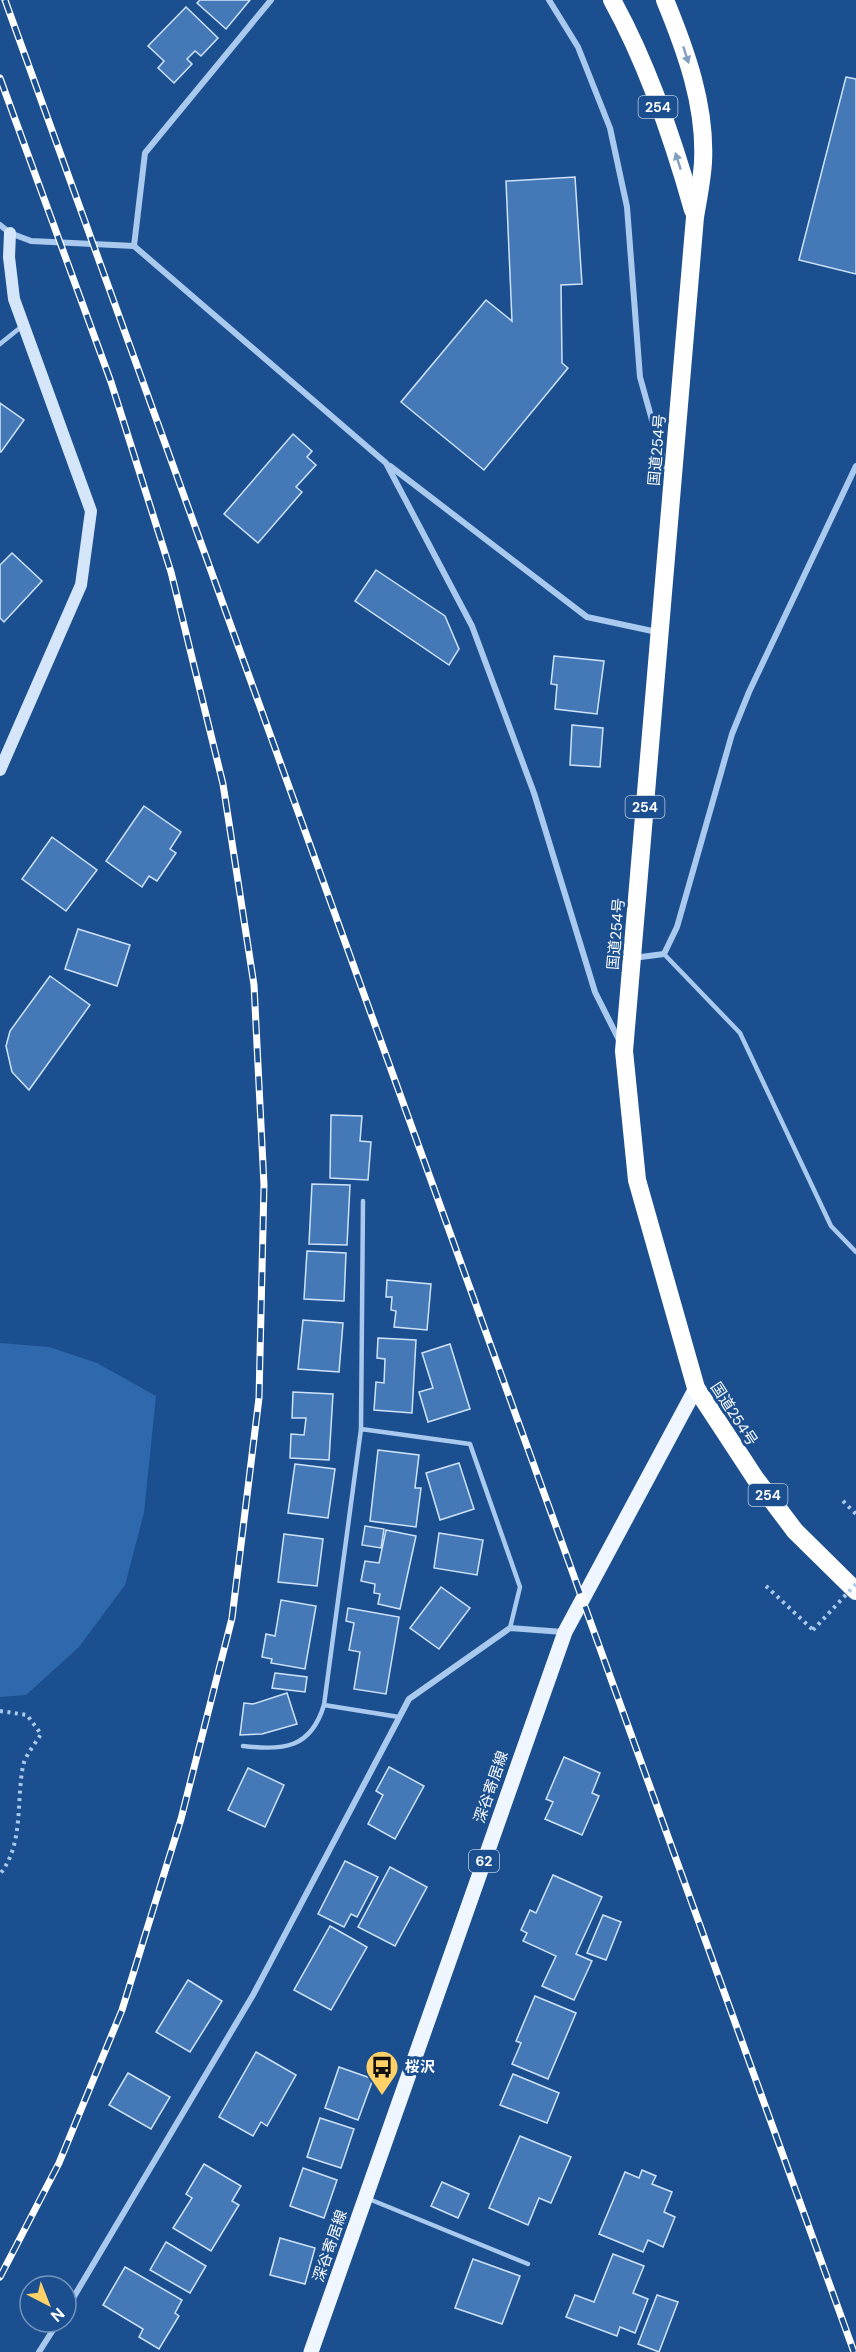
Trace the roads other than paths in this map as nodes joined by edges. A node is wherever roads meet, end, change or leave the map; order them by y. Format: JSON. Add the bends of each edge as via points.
{"nodes":[{"id":1,"x":271,"y":0,"type":"edge"},
{"id":2,"x":549,"y":0,"type":"edge"},
{"id":3,"x":612,"y":0,"type":"edge"},
{"id":4,"x":665,"y":0,"type":"edge"},
{"id":5,"x":695,"y":217,"type":"junction"},
{"id":6,"x":5,"y":229,"type":"edge"},
{"id":7,"x":134,"y":246,"type":"junction"},
{"id":8,"x":24,"y":326,"type":"junction"},
{"id":9,"x":0,"y":344,"type":"edge"},
{"id":10,"x":386,"y":463,"type":"junction"},
{"id":11,"x":856,"y":466,"type":"edge"},
{"id":12,"x":672,"y":492,"type":"junction"},
{"id":13,"x":660,"y":633,"type":"junction"},
{"id":14,"x":0,"y":770,"type":"edge"},
{"id":15,"x":664,"y":954,"type":"junction"},
{"id":16,"x":632,"y":958,"type":"junction"},
{"id":17,"x":624,"y":1051,"type":"junction"},
{"id":18,"x":363,"y":1201,"type":"dead end"},
{"id":19,"x":856,"y":1252,"type":"edge"},
{"id":20,"x":696,"y":1388,"type":"junction"},
{"id":21,"x":361,"y":1429,"type":"junction"},
{"id":22,"x":856,"y":1591,"type":"edge"},
{"id":23,"x":510,"y":1628,"type":"junction"},
{"id":24,"x":565,"y":1632,"type":"junction"},
{"id":25,"x":324,"y":1705,"type":"junction"},
{"id":26,"x":399,"y":1717,"type":"junction"},
{"id":27,"x":243,"y":1746,"type":"dead end"},
{"id":28,"x":366,"y":2198,"type":"junction"},
{"id":29,"x":528,"y":2264,"type":"dead end"},
{"id":30,"x":78,"y":2290,"type":"edge"},
{"id":31,"x":50,"y":2334,"type":"edge"},
{"id":32,"x":39,"y":2352,"type":"edge"},
{"id":33,"x":311,"y":2352,"type":"edge"}],
"edges":[{"from":1,"to":7,"type":"street","via":[[145,153]]},
{"from":2,"to":12,"type":"street","via":[[578,47],[610,128],[627,207],[640,377]]},
{"from":5,"to":3,"type":"highway","name":"国道254号","number":"254","one_way":true,"via":[[678,159]]},
{"from":4,"to":5,"type":"highway","name":"国道254号","number":"254","one_way":true,"via":[[688,58],[701,119],[703,162]]},
{"from":5,"to":12,"type":"highway","name":"国道254号","number":"254"},
{"from":6,"to":7,"type":"street","via":[[32,240]]},
{"from":6,"to":8,"type":"street","via":[[14,298]]},
{"from":7,"to":10,"type":"street"},
{"from":8,"to":9,"type":"lane"},
{"from":8,"to":14,"type":"street","via":[[91,511],[81,585]]},
{"from":10,"to":13,"type":"street","via":[[587,617]]},
{"from":10,"to":17,"type":"street","via":[[472,626],[534,793],[595,992]]},
{"from":11,"to":15,"type":"street","via":[[732,734],[676,927]]},
{"from":12,"to":13,"type":"highway","name":"国道254号","number":"254"},
{"from":13,"to":16,"type":"highway","name":"国道254号","number":"254"},
{"from":15,"to":16,"type":"street"},
{"from":15,"to":19,"type":"lane","via":[[740,1033],[831,1226]]},
{"from":16,"to":17,"type":"highway","name":"国道254号","number":"254"},
{"from":17,"to":20,"type":"highway","name":"国道254号","number":"254","via":[[637,1180]]},
{"from":18,"to":21,"type":"lane"},
{"from":20,"to":22,"type":"highway","name":"国道254号","number":"254","via":[[755,1478],[795,1530]]},
{"from":20,"to":24,"type":"main road","name":"深谷寄居線","number":"62"},
{"from":21,"to":23,"type":"lane","via":[[470,1444],[520,1587]]},
{"from":21,"to":25,"type":"lane"},
{"from":23,"to":24,"type":"street"},
{"from":23,"to":26,"type":"street","via":[[409,1699]]},
{"from":24,"to":28,"type":"main road","name":"深谷寄居線","number":"62"},
{"from":25,"to":26,"type":"lane"},
{"from":25,"to":27,"type":"lane","via":[[318,1725],[298,1744],[269,1749]]},
{"from":26,"to":30,"type":"street","via":[[253,1995]]},
{"from":28,"to":29,"type":"lane"},
{"from":28,"to":33,"type":"main road","name":"深谷寄居線","number":"62"},
{"from":31,"to":32,"type":"street"}]}
